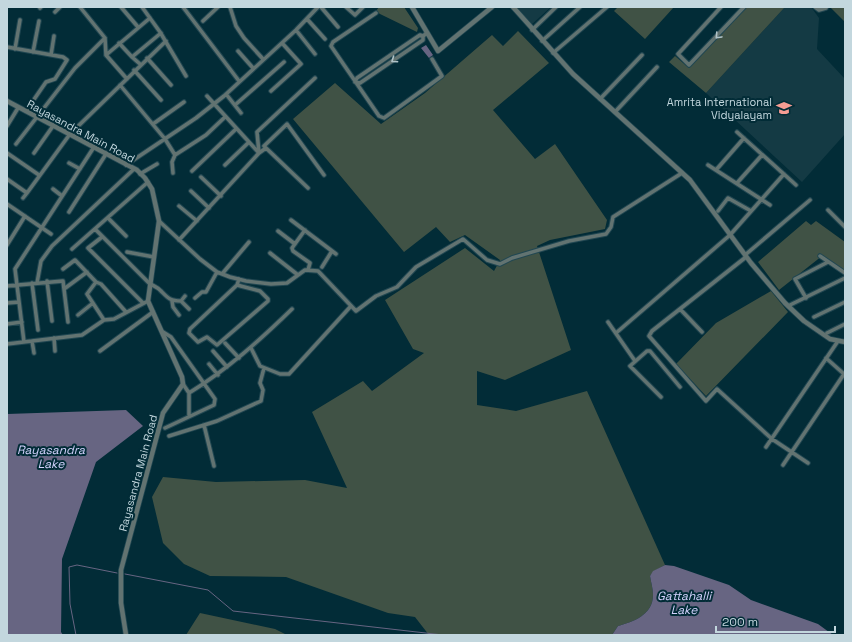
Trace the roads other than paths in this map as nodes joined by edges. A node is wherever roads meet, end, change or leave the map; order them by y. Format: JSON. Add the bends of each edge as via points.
{"nodes":[{"id":1,"x":60,"y":7,"type":"edge"},
{"id":2,"x":80,"y":7,"type":"edge"},
{"id":3,"x":121,"y":7,"type":"edge"},
{"id":4,"x":142,"y":7,"type":"edge"},
{"id":5,"x":183,"y":7,"type":"edge"},
{"id":6,"x":218,"y":7,"type":"edge"},
{"id":7,"x":230,"y":7,"type":"edge"},
{"id":8,"x":318,"y":7,"type":"edge"},
{"id":9,"x":321,"y":7,"type":"edge"},
{"id":10,"x":346,"y":7,"type":"edge"},
{"id":11,"x":363,"y":7,"type":"edge"},
{"id":12,"x":412,"y":7,"type":"edge"},
{"id":13,"x":492,"y":7,"type":"edge"},
{"id":14,"x":513,"y":7,"type":"edge"},
{"id":15,"x":556,"y":7,"type":"edge"},
{"id":16,"x":580,"y":7,"type":"edge"},
{"id":17,"x":607,"y":7,"type":"edge"},
{"id":18,"x":721,"y":7,"type":"edge"},
{"id":19,"x":744,"y":7,"type":"edge"},
{"id":20,"x":815,"y":7,"type":"edge"},
{"id":21,"x":826,"y":8,"type":"dead end"},
{"id":22,"x":56,"y":12,"type":"dead end"},
{"id":23,"x":376,"y":13,"type":"dead end"},
{"id":24,"x":150,"y":18,"type":"junction"},
{"id":25,"x":307,"y":19,"type":"junction"},
{"id":26,"x":20,"y":20,"type":"dead end"},
{"id":27,"x":39,"y":21,"type":"dead end"},
{"id":28,"x":203,"y":21,"type":"dead end"},
{"id":29,"x":138,"y":27,"type":"junction"},
{"id":30,"x":338,"y":27,"type":"dead end"},
{"id":31,"x":296,"y":30,"type":"junction"},
{"id":32,"x":532,"y":30,"type":"junction"},
{"id":33,"x":160,"y":33,"type":"junction"},
{"id":34,"x":425,"y":35,"type":"junction"},
{"id":35,"x":54,"y":36,"type":"dead end"},
{"id":36,"x":105,"y":38,"type":"junction"},
{"id":37,"x":325,"y":39,"type":"dead end"},
{"id":38,"x":166,"y":41,"type":"junction"},
{"id":39,"x":542,"y":42,"type":"junction"},
{"id":40,"x":119,"y":43,"type":"junction"},
{"id":41,"x":282,"y":43,"type":"junction"},
{"id":42,"x":7,"y":48,"type":"edge"},
{"id":43,"x":15,"y":49,"type":"junction"},
{"id":44,"x":238,"y":51,"type":"dead end"},
{"id":45,"x":33,"y":52,"type":"junction"},
{"id":46,"x":553,"y":53,"type":"junction"},
{"id":47,"x":315,"y":54,"type":"dead end"},
{"id":48,"x":51,"y":55,"type":"junction"},
{"id":49,"x":106,"y":55,"type":"junction"},
{"id":50,"x":642,"y":55,"type":"dead end"},
{"id":51,"x":132,"y":57,"type":"junction"},
{"id":52,"x":147,"y":58,"type":"junction"},
{"id":53,"x":263,"y":59,"type":"junction"},
{"id":54,"x":432,"y":59,"type":"dead end"},
{"id":55,"x":284,"y":62,"type":"dead end"},
{"id":56,"x":140,"y":64,"type":"junction"},
{"id":57,"x":657,"y":67,"type":"dead end"},
{"id":58,"x":253,"y":68,"type":"junction"},
{"id":59,"x":134,"y":70,"type":"junction"},
{"id":60,"x":186,"y":76,"type":"dead end"},
{"id":61,"x":126,"y":78,"type":"junction"},
{"id":62,"x":316,"y":78,"type":"dead end"},
{"id":63,"x":239,"y":81,"type":"junction"},
{"id":64,"x":355,"y":82,"type":"junction"},
{"id":65,"x":120,"y":85,"type":"junction"},
{"id":66,"x":171,"y":85,"type":"dead end"},
{"id":67,"x":271,"y":91,"type":"dead end"},
{"id":68,"x":226,"y":94,"type":"junction"},
{"id":69,"x":207,"y":96,"type":"dead end"},
{"id":70,"x":600,"y":99,"type":"junction"},
{"id":71,"x":161,"y":100,"type":"dead end"},
{"id":72,"x":7,"y":101,"type":"edge"},
{"id":73,"x":184,"y":102,"type":"dead end"},
{"id":74,"x":213,"y":104,"type":"junction"},
{"id":75,"x":235,"y":105,"type":"junction"},
{"id":76,"x":18,"y":108,"type":"junction"},
{"id":77,"x":26,"y":111,"type":"junction"},
{"id":78,"x":615,"y":112,"type":"junction"},
{"id":79,"x":241,"y":113,"type":"dead end"},
{"id":80,"x":36,"y":117,"type":"junction"},
{"id":81,"x":226,"y":118,"type":"junction"},
{"id":82,"x":153,"y":124,"type":"junction"},
{"id":83,"x":7,"y":126,"type":"edge"},
{"id":84,"x":52,"y":126,"type":"junction"},
{"id":85,"x":236,"y":129,"type":"junction"},
{"id":86,"x":737,"y":132,"type":"dead end"},
{"id":87,"x":70,"y":134,"type":"junction"},
{"id":88,"x":744,"y":138,"type":"junction"},
{"id":89,"x":165,"y":139,"type":"junction"},
{"id":90,"x":248,"y":143,"type":"junction"},
{"id":91,"x":16,"y":144,"type":"dead end"},
{"id":92,"x":94,"y":147,"type":"junction"},
{"id":93,"x":266,"y":148,"type":"junction"},
{"id":94,"x":7,"y":153,"type":"edge"},
{"id":95,"x":34,"y":153,"type":"dead end"},
{"id":96,"x":259,"y":153,"type":"junction"},
{"id":97,"x":106,"y":154,"type":"junction"},
{"id":98,"x":175,"y":155,"type":"junction"},
{"id":99,"x":762,"y":155,"type":"junction"},
{"id":100,"x":69,"y":163,"type":"dead end"},
{"id":101,"x":157,"y":164,"type":"dead end"},
{"id":102,"x":126,"y":165,"type":"junction"},
{"id":103,"x":225,"y":165,"type":"dead end"},
{"id":104,"x":708,"y":165,"type":"dead end"},
{"id":105,"x":80,"y":168,"type":"junction"},
{"id":106,"x":134,"y":169,"type":"junction"},
{"id":107,"x":716,"y":170,"type":"junction"},
{"id":108,"x":192,"y":171,"type":"dead end"},
{"id":109,"x":173,"y":173,"type":"dead end"},
{"id":110,"x":682,"y":173,"type":"junction"},
{"id":111,"x":140,"y":174,"type":"junction"},
{"id":112,"x":784,"y":174,"type":"junction"},
{"id":113,"x":38,"y":175,"type":"junction"},
{"id":114,"x":324,"y":175,"type":"dead end"},
{"id":115,"x":201,"y":177,"type":"dead end"},
{"id":116,"x":7,"y":179,"type":"edge"},
{"id":117,"x":148,"y":182,"type":"junction"},
{"id":118,"x":737,"y":183,"type":"junction"},
{"id":119,"x":796,"y":185,"type":"dead end"},
{"id":120,"x":308,"y":188,"type":"dead end"},
{"id":121,"x":53,"y":189,"type":"dead end"},
{"id":122,"x":191,"y":191,"type":"dead end"},
{"id":123,"x":26,"y":193,"type":"junction"},
{"id":124,"x":62,"y":196,"type":"junction"},
{"id":125,"x":221,"y":196,"type":"junction"},
{"id":126,"x":23,"y":198,"type":"dead end"},
{"id":127,"x":761,"y":199,"type":"junction"},
{"id":128,"x":810,"y":200,"type":"dead end"},
{"id":129,"x":770,"y":205,"type":"dead end"},
{"id":130,"x":8,"y":206,"type":"edge"},
{"id":131,"x":178,"y":206,"type":"dead end"},
{"id":132,"x":209,"y":208,"type":"junction"},
{"id":133,"x":828,"y":210,"type":"dead end"},
{"id":134,"x":718,"y":211,"type":"dead end"},
{"id":135,"x":751,"y":211,"type":"junction"},
{"id":136,"x":69,"y":212,"type":"dead end"},
{"id":137,"x":25,"y":216,"type":"junction"},
{"id":138,"x":108,"y":218,"type":"junction"},
{"id":139,"x":292,"y":220,"type":"dead end"},
{"id":140,"x":159,"y":221,"type":"junction"},
{"id":141,"x":196,"y":221,"type":"junction"},
{"id":142,"x":42,"y":227,"type":"junction"},
{"id":143,"x":845,"y":227,"type":"edge"},
{"id":144,"x":95,"y":229,"type":"junction"},
{"id":145,"x":305,"y":230,"type":"junction"},
{"id":146,"x":278,"y":231,"type":"dead end"},
{"id":147,"x":51,"y":234,"type":"dead end"},
{"id":148,"x":730,"y":235,"type":"junction"},
{"id":149,"x":126,"y":236,"type":"dead end"},
{"id":150,"x":102,"y":237,"type":"junction"},
{"id":151,"x":179,"y":240,"type":"junction"},
{"id":152,"x":249,"y":242,"type":"dead end"},
{"id":153,"x":295,"y":244,"type":"junction"},
{"id":154,"x":7,"y":245,"type":"edge"},
{"id":155,"x":72,"y":249,"type":"dead end"},
{"id":156,"x":332,"y":251,"type":"junction"},
{"id":157,"x":127,"y":252,"type":"dead end"},
{"id":158,"x":270,"y":253,"type":"dead end"},
{"id":159,"x":336,"y":254,"type":"dead end"},
{"id":160,"x":745,"y":256,"type":"junction"},
{"id":161,"x":820,"y":256,"type":"dead end"},
{"id":162,"x":154,"y":257,"type":"junction"},
{"id":163,"x":828,"y":262,"type":"junction"},
{"id":164,"x":322,"y":267,"type":"dead end"},
{"id":165,"x":63,"y":269,"type":"dead end"},
{"id":166,"x":308,"y":270,"type":"junction"},
{"id":167,"x":87,"y":272,"type":"junction"},
{"id":168,"x":217,"y":272,"type":"junction"},
{"id":169,"x":845,"y":273,"type":"edge"},
{"id":170,"x":222,"y":274,"type":"junction"},
{"id":171,"x":298,"y":275,"type":"junction"},
{"id":172,"x":845,"y":278,"type":"edge"},
{"id":173,"x":239,"y":279,"type":"junction"},
{"id":174,"x":47,"y":282,"type":"junction"},
{"id":175,"x":96,"y":282,"type":"junction"},
{"id":176,"x":32,"y":283,"type":"junction"},
{"id":177,"x":36,"y":283,"type":"junction"},
{"id":178,"x":149,"y":283,"type":"junction"},
{"id":179,"x":261,"y":283,"type":"junction"},
{"id":180,"x":17,"y":285,"type":"junction"},
{"id":181,"x":237,"y":285,"type":"junction"},
{"id":182,"x":7,"y":286,"type":"edge"},
{"id":183,"x":64,"y":289,"type":"junction"},
{"id":184,"x":260,"y":291,"type":"junction"},
{"id":185,"x":185,"y":296,"type":"dead end"},
{"id":186,"x":195,"y":298,"type":"dead end"},
{"id":187,"x":806,"y":298,"type":"junction"},
{"id":188,"x":172,"y":301,"type":"junction"},
{"id":189,"x":181,"y":301,"type":"junction"},
{"id":190,"x":19,"y":302,"type":"junction"},
{"id":191,"x":146,"y":302,"type":"junction"},
{"id":192,"x":845,"y":302,"type":"edge"},
{"id":193,"x":7,"y":303,"type":"edge"},
{"id":194,"x":93,"y":304,"type":"junction"},
{"id":195,"x":351,"y":306,"type":"junction"},
{"id":196,"x":788,"y":306,"type":"junction"},
{"id":197,"x":173,"y":307,"type":"junction"},
{"id":198,"x":189,"y":309,"type":"dead end"},
{"id":199,"x":292,"y":309,"type":"dead end"},
{"id":200,"x":680,"y":309,"type":"junction"},
{"id":201,"x":169,"y":310,"type":"dead end"},
{"id":202,"x":126,"y":312,"type":"junction"},
{"id":203,"x":153,"y":312,"type":"junction"},
{"id":204,"x":78,"y":315,"type":"dead end"},
{"id":205,"x":179,"y":315,"type":"dead end"},
{"id":206,"x":814,"y":317,"type":"dead end"},
{"id":207,"x":52,"y":320,"type":"dead end"},
{"id":208,"x":104,"y":320,"type":"junction"},
{"id":209,"x":22,"y":322,"type":"junction"},
{"id":210,"x":68,"y":322,"type":"dead end"},
{"id":211,"x":608,"y":322,"type":"dead end"},
{"id":212,"x":7,"y":324,"type":"edge"},
{"id":213,"x":845,"y":324,"type":"edge"},
{"id":214,"x":38,"y":330,"type":"dead end"},
{"id":215,"x":163,"y":332,"type":"junction"},
{"id":216,"x":702,"y":332,"type":"dead end"},
{"id":217,"x":827,"y":332,"type":"dead end"},
{"id":218,"x":616,"y":333,"type":"junction"},
{"id":219,"x":54,"y":338,"type":"junction"},
{"id":220,"x":32,"y":341,"type":"junction"},
{"id":221,"x":838,"y":341,"type":"junction"},
{"id":222,"x":24,"y":342,"type":"junction"},
{"id":223,"x":845,"y":342,"type":"edge"},
{"id":224,"x":225,"y":343,"type":"dead end"},
{"id":225,"x":7,"y":344,"type":"edge"},
{"id":226,"x":251,"y":348,"type":"junction"},
{"id":227,"x":213,"y":350,"type":"dead end"},
{"id":228,"x":55,"y":351,"type":"dead end"},
{"id":229,"x":100,"y":351,"type":"dead end"},
{"id":230,"x":34,"y":353,"type":"dead end"},
{"id":231,"x":239,"y":358,"type":"junction"},
{"id":232,"x":826,"y":358,"type":"junction"},
{"id":233,"x":634,"y":361,"type":"junction"},
{"id":234,"x":209,"y":364,"type":"dead end"},
{"id":235,"x":227,"y":367,"type":"junction"},
{"id":236,"x":264,"y":368,"type":"junction"},
{"id":237,"x":218,"y":375,"type":"junction"},
{"id":238,"x":843,"y":379,"type":"edge"},
{"id":239,"x":183,"y":384,"type":"junction"},
{"id":240,"x":204,"y":384,"type":"junction"},
{"id":241,"x":680,"y":387,"type":"dead end"},
{"id":242,"x":189,"y":393,"type":"junction"},
{"id":243,"x":661,"y":398,"type":"dead end"},
{"id":244,"x":189,"y":415,"type":"junction"},
{"id":245,"x":204,"y":425,"type":"junction"},
{"id":246,"x":165,"y":428,"type":"dead end"},
{"id":247,"x":168,"y":436,"type":"dead end"},
{"id":248,"x":772,"y":439,"type":"junction"},
{"id":249,"x":766,"y":447,"type":"dead end"},
{"id":250,"x":792,"y":452,"type":"junction"},
{"id":251,"x":808,"y":462,"type":"dead end"},
{"id":252,"x":214,"y":466,"type":"dead end"},
{"id":253,"x":783,"y":466,"type":"dead end"},
{"id":254,"x":126,"y":635,"type":"edge"}],
"edges":[{"from":1,"to":22,"type":"street"},
{"from":2,"to":36,"type":"street"},
{"from":3,"to":29,"type":"street"},
{"from":4,"to":24,"type":"street"},
{"from":5,"to":63,"type":"street"},
{"from":6,"to":28,"type":"street"},
{"from":7,"to":53,"type":"street","via":[[240,32]]},
{"from":8,"to":25,"type":"street"},
{"from":9,"to":30,"type":"street"},
{"from":10,"to":11,"type":"street","via":[[354,15]]},
{"from":12,"to":34,"type":"street"},
{"from":13,"to":34,"type":"street","via":[[438,51]]},
{"from":14,"to":32,"type":"street"},
{"from":15,"to":32,"type":"street"},
{"from":16,"to":39,"type":"street"},
{"from":17,"to":46,"type":"street"},
{"from":19,"to":18,"type":"street","one_way":true,"via":[[689,65],[678,54]]},
{"from":20,"to":21,"type":"street","via":[[819,10]]},
{"from":23,"to":64,"type":"street","via":[[331,46]]},
{"from":24,"to":29,"type":"street"},
{"from":24,"to":33,"type":"street"},
{"from":25,"to":31,"type":"street"},
{"from":25,"to":37,"type":"street"},
{"from":26,"to":43,"type":"street"},
{"from":27,"to":45,"type":"street"},
{"from":29,"to":40,"type":"street"},
{"from":31,"to":41,"type":"street"},
{"from":31,"to":47,"type":"street"},
{"from":32,"to":39,"type":"street"},
{"from":33,"to":38,"type":"street"},
{"from":33,"to":51,"type":"street"},
{"from":34,"to":64,"type":"street","via":[[423,40],[360,83]]},
{"from":35,"to":48,"type":"street"},
{"from":36,"to":49,"type":"street"},
{"from":36,"to":80,"type":"street","via":[[75,68]]},
{"from":38,"to":52,"type":"street"},
{"from":38,"to":60,"type":"street"},
{"from":39,"to":46,"type":"street"},
{"from":40,"to":49,"type":"street"},
{"from":40,"to":51,"type":"street"},
{"from":41,"to":53,"type":"street"},
{"from":41,"to":67,"type":"street","via":[[301,64]]},
{"from":42,"to":43,"type":"street"},
{"from":43,"to":45,"type":"street"},
{"from":44,"to":58,"type":"street"},
{"from":45,"to":48,"type":"street"},
{"from":46,"to":70,"type":"street"},
{"from":48,"to":77,"type":"street","via":[[65,58],[67,63],[55,79],[46,82]]},
{"from":49,"to":61,"type":"street"},
{"from":50,"to":70,"type":"street"},
{"from":51,"to":56,"type":"street"},
{"from":52,"to":56,"type":"street"},
{"from":52,"to":66,"type":"street"},
{"from":53,"to":58,"type":"street"},
{"from":54,"to":64,"type":"street","via":[[442,76],[384,118],[379,116]]},
{"from":55,"to":75,"type":"street"},
{"from":56,"to":59,"type":"street"},
{"from":57,"to":78,"type":"street"},
{"from":58,"to":63,"type":"street"},
{"from":59,"to":61,"type":"street"},
{"from":59,"to":71,"type":"street"},
{"from":61,"to":65,"type":"street"},
{"from":62,"to":96,"type":"street","via":[[257,132]]},
{"from":63,"to":68,"type":"street"},
{"from":65,"to":82,"type":"street"},
{"from":65,"to":87,"type":"street"},
{"from":68,"to":74,"type":"street"},
{"from":68,"to":75,"type":"street"},
{"from":69,"to":74,"type":"street"},
{"from":70,"to":78,"type":"street"},
{"from":72,"to":76,"type":"street","name":"Rayasandra Main Road"},
{"from":73,"to":82,"type":"street"},
{"from":74,"to":81,"type":"street"},
{"from":74,"to":89,"type":"street"},
{"from":75,"to":79,"type":"street"},
{"from":76,"to":77,"type":"street","name":"Rayasandra Main Road"},
{"from":76,"to":83,"type":"street"},
{"from":77,"to":80,"type":"street","name":"Rayasandra Main Road"},
{"from":78,"to":110,"type":"street"},
{"from":80,"to":84,"type":"street","name":"Rayasandra Main Road"},
{"from":80,"to":91,"type":"street"},
{"from":81,"to":85,"type":"street"},
{"from":81,"to":98,"type":"street","via":[[203,138]]},
{"from":82,"to":89,"type":"street"},
{"from":84,"to":87,"type":"street","name":"Rayasandra Main Road"},
{"from":84,"to":95,"type":"street"},
{"from":85,"to":90,"type":"street"},
{"from":85,"to":108,"type":"street"},
{"from":86,"to":88,"type":"street"},
{"from":87,"to":92,"type":"street","name":"Rayasandra Main Road"},
{"from":87,"to":113,"type":"street"},
{"from":88,"to":99,"type":"street"},
{"from":88,"to":107,"type":"street"},
{"from":89,"to":98,"type":"street"},
{"from":89,"to":102,"type":"street"},
{"from":90,"to":96,"type":"street"},
{"from":90,"to":103,"type":"street"},
{"from":92,"to":97,"type":"street","name":"Rayasandra Main Road"},
{"from":92,"to":105,"type":"street"},
{"from":93,"to":96,"type":"street"},
{"from":93,"to":114,"type":"street","via":[[264,146],[287,124]]},
{"from":93,"to":120,"type":"street"},
{"from":94,"to":113,"type":"street"},
{"from":96,"to":125,"type":"street"},
{"from":97,"to":102,"type":"street","name":"Rayasandra Main Road"},
{"from":97,"to":136,"type":"street"},
{"from":98,"to":109,"type":"street","via":[[172,162]]},
{"from":99,"to":112,"type":"street"},
{"from":99,"to":118,"type":"street"},
{"from":100,"to":105,"type":"street"},
{"from":101,"to":111,"type":"street"},
{"from":102,"to":106,"type":"street","name":"Rayasandra Main Road"},
{"from":104,"to":107,"type":"street"},
{"from":105,"to":124,"type":"street"},
{"from":106,"to":111,"type":"street","name":"Rayasandra Main Road"},
{"from":106,"to":177,"type":"street","via":[[52,246],[41,261]]},
{"from":107,"to":118,"type":"street"},
{"from":110,"to":148,"type":"street"},
{"from":110,"to":195,"type":"street","via":[[613,217],[606,234],[569,241],[500,264],[487,260],[463,239],[416,267],[397,287],[376,296],[358,310]]},
{"from":111,"to":117,"type":"street","name":"Rayasandra Main Road"},
{"from":112,"to":119,"type":"street"},
{"from":112,"to":127,"type":"street"},
{"from":113,"to":123,"type":"street"},
{"from":115,"to":125,"type":"street"},
{"from":116,"to":123,"type":"street"},
{"from":117,"to":138,"type":"street"},
{"from":117,"to":140,"type":"street","name":"Rayasandra Main Road"},
{"from":118,"to":127,"type":"street"},
{"from":121,"to":124,"type":"street"},
{"from":122,"to":132,"type":"street"},
{"from":123,"to":126,"type":"street"},
{"from":124,"to":142,"type":"street"},
{"from":125,"to":132,"type":"street"},
{"from":127,"to":129,"type":"street"},
{"from":127,"to":135,"type":"street"},
{"from":128,"to":160,"type":"street"},
{"from":130,"to":137,"type":"street"},
{"from":131,"to":141,"type":"street"},
{"from":132,"to":141,"type":"street"},
{"from":133,"to":143,"type":"street"},
{"from":134,"to":135,"type":"street","via":[[728,198]]},
{"from":135,"to":148,"type":"street"},
{"from":137,"to":142,"type":"street"},
{"from":137,"to":154,"type":"street"},
{"from":138,"to":144,"type":"street"},
{"from":138,"to":149,"type":"street"},
{"from":139,"to":145,"type":"street"},
{"from":140,"to":151,"type":"street"},
{"from":140,"to":162,"type":"street","name":"Rayasandra Main Road"},
{"from":141,"to":151,"type":"street"},
{"from":142,"to":147,"type":"street"},
{"from":142,"to":180,"type":"street","via":[[15,269]]},
{"from":144,"to":150,"type":"street"},
{"from":144,"to":155,"type":"street"},
{"from":145,"to":153,"type":"street"},
{"from":145,"to":156,"type":"street"},
{"from":146,"to":153,"type":"street"},
{"from":148,"to":160,"type":"street"},
{"from":148,"to":218,"type":"street"},
{"from":150,"to":178,"type":"street"},
{"from":150,"to":191,"type":"street","via":[[88,248]]},
{"from":151,"to":168,"type":"street"},
{"from":152,"to":170,"type":"street"},
{"from":153,"to":166,"type":"street","via":[[293,251],[310,263]]},
{"from":156,"to":159,"type":"street"},
{"from":156,"to":164,"type":"street"},
{"from":157,"to":162,"type":"street"},
{"from":158,"to":171,"type":"street"},
{"from":160,"to":196,"type":"street"},
{"from":160,"to":200,"type":"street"},
{"from":161,"to":163,"type":"street"},
{"from":162,"to":178,"type":"street","name":"Rayasandra Main Road"},
{"from":163,"to":169,"type":"street"},
{"from":163,"to":187,"type":"street","via":[[795,280]]},
{"from":165,"to":167,"type":"street","via":[[75,260]]},
{"from":166,"to":171,"type":"street"},
{"from":166,"to":195,"type":"street","via":[[323,274]]},
{"from":167,"to":175,"type":"street"},
{"from":167,"to":183,"type":"street"},
{"from":168,"to":170,"type":"street"},
{"from":168,"to":186,"type":"street","via":[[206,292]]},
{"from":170,"to":173,"type":"street"},
{"from":171,"to":179,"type":"street","via":[[287,282]]},
{"from":172,"to":187,"type":"street"},
{"from":173,"to":179,"type":"street"},
{"from":173,"to":181,"type":"street"},
{"from":174,"to":177,"type":"street"},
{"from":174,"to":183,"type":"street","via":[[60,280]]},
{"from":174,"to":207,"type":"street"},
{"from":175,"to":194,"type":"street","via":[[87,294]]},
{"from":175,"to":202,"type":"street","via":[[101,284]]},
{"from":176,"to":177,"type":"street"},
{"from":176,"to":180,"type":"street"},
{"from":176,"to":214,"type":"street"},
{"from":178,"to":188,"type":"street"},
{"from":178,"to":191,"type":"street","name":"Rayasandra Main Road"},
{"from":179,"to":184,"type":"street"},
{"from":180,"to":182,"type":"street"},
{"from":180,"to":190,"type":"street"},
{"from":181,"to":184,"type":"street"},
{"from":181,"to":184,"type":"street","via":[[190,329],[189,333],[198,342],[207,338],[216,346],[268,301]]},
{"from":183,"to":210,"type":"street"},
{"from":185,"to":189,"type":"street"},
{"from":187,"to":196,"type":"street"},
{"from":188,"to":189,"type":"street"},
{"from":188,"to":197,"type":"street"},
{"from":189,"to":198,"type":"street"},
{"from":190,"to":193,"type":"street"},
{"from":190,"to":209,"type":"street"},
{"from":191,"to":202,"type":"street"},
{"from":191,"to":203,"type":"street","name":"Rayasandra Main Road"},
{"from":192,"to":206,"type":"street"},
{"from":194,"to":204,"type":"street"},
{"from":194,"to":208,"type":"street"},
{"from":195,"to":236,"type":"street","via":[[289,374]]},
{"from":196,"to":221,"type":"street","via":[[804,321],[830,339]]},
{"from":197,"to":201,"type":"street"},
{"from":197,"to":205,"type":"street"},
{"from":199,"to":226,"type":"street"},
{"from":200,"to":216,"type":"street"},
{"from":200,"to":248,"type":"street","via":[[652,331],[649,336],[651,339],[706,401],[717,389]]},
{"from":202,"to":208,"type":"street","via":[[114,319]]},
{"from":203,"to":215,"type":"street","name":"Rayasandra Main Road"},
{"from":203,"to":229,"type":"street"},
{"from":208,"to":219,"type":"street","via":[[82,335]]},
{"from":209,"to":212,"type":"street"},
{"from":209,"to":222,"type":"street"},
{"from":211,"to":218,"type":"street"},
{"from":213,"to":217,"type":"street"},
{"from":215,"to":239,"type":"street","name":"Rayasandra Main Road"},
{"from":215,"to":240,"type":"street","via":[[171,337]]},
{"from":218,"to":233,"type":"street"},
{"from":219,"to":220,"type":"street"},
{"from":219,"to":228,"type":"street"},
{"from":220,"to":222,"type":"street"},
{"from":220,"to":230,"type":"street"},
{"from":221,"to":223,"type":"street"},
{"from":221,"to":232,"type":"street"},
{"from":222,"to":225,"type":"street"},
{"from":224,"to":231,"type":"street"},
{"from":226,"to":231,"type":"street"},
{"from":226,"to":236,"type":"street","via":[[260,366]]},
{"from":227,"to":235,"type":"street"},
{"from":231,"to":235,"type":"street"},
{"from":232,"to":238,"type":"street","via":[[844,374]]},
{"from":232,"to":248,"type":"street"},
{"from":233,"to":241,"type":"street","via":[[650,351]]},
{"from":233,"to":243,"type":"street","via":[[630,366]]},
{"from":234,"to":237,"type":"street"},
{"from":235,"to":237,"type":"street"},
{"from":236,"to":245,"type":"street","via":[[260,383],[263,390],[261,401]]},
{"from":237,"to":240,"type":"street"},
{"from":238,"to":250,"type":"street"},
{"from":239,"to":242,"type":"street"},
{"from":239,"to":254,"type":"street","name":"Rayasandra Main Road","via":[[162,413],[121,570],[121,603]]},
{"from":240,"to":242,"type":"street"},
{"from":240,"to":244,"type":"street","via":[[215,403]]},
{"from":242,"to":244,"type":"street"},
{"from":244,"to":246,"type":"street"},
{"from":245,"to":247,"type":"street"},
{"from":245,"to":252,"type":"street"},
{"from":248,"to":249,"type":"street"},
{"from":248,"to":250,"type":"street"},
{"from":250,"to":251,"type":"street"},
{"from":250,"to":253,"type":"street"}]}
